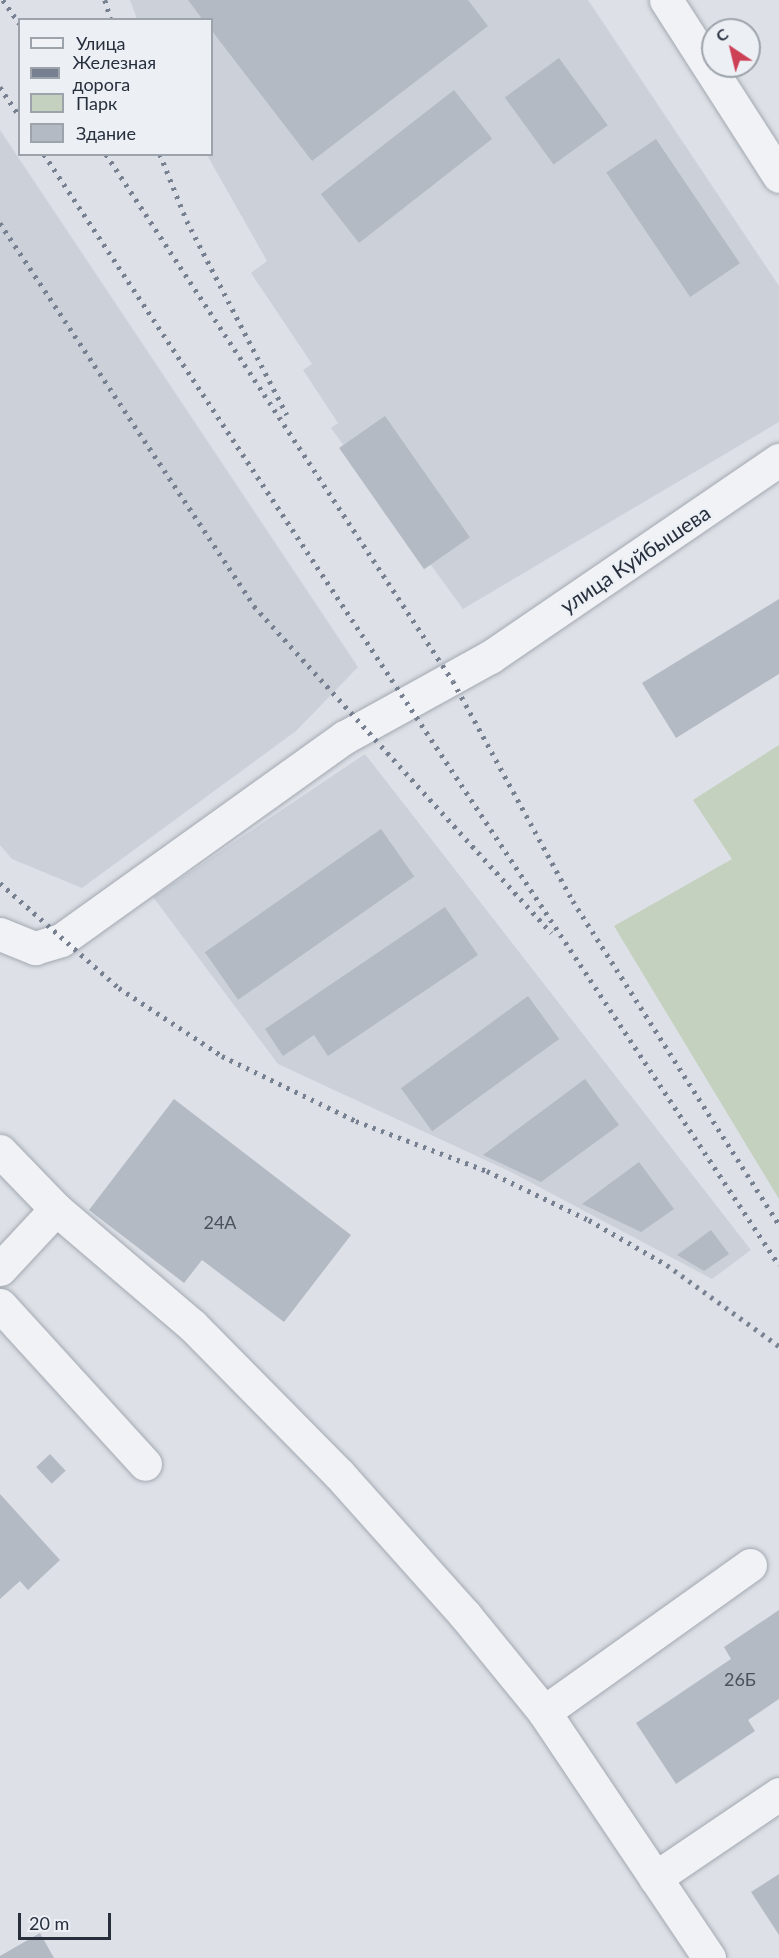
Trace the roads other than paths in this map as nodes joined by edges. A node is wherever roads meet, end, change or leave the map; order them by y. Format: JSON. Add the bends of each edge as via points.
{"nodes":[{"id":1,"x":666,"y":0,"type":"edge"},
{"id":2,"x":779,"y":176,"type":"edge"},
{"id":3,"x":779,"y":460,"type":"edge"},
{"id":4,"x":0,"y":934,"type":"edge"},
{"id":5,"x":0,"y":1151,"type":"edge"},
{"id":6,"x":56,"y":1209,"type":"junction"},
{"id":7,"x":0,"y":1269,"type":"edge"},
{"id":8,"x":0,"y":1305,"type":"edge"},
{"id":9,"x":145,"y":1464,"type":"dead end"},
{"id":10,"x":750,"y":1565,"type":"dead end"},
{"id":11,"x":544,"y":1712,"type":"junction"},
{"id":12,"x":779,"y":1794,"type":"edge"},
{"id":13,"x":655,"y":1878,"type":"junction"},
{"id":14,"x":709,"y":1958,"type":"edge"}],
"edges":[{"from":1,"to":2,"type":"street"},
{"from":3,"to":4,"type":"street","name":"улица Куйбышева","via":[[490,657],[378,715],[50,947],[26,946]]},
{"from":5,"to":6,"type":"street"},
{"from":6,"to":7,"type":"street"},
{"from":6,"to":11,"type":"street","via":[[192,1325],[339,1474]]},
{"from":8,"to":9,"type":"street"},
{"from":10,"to":11,"type":"street"},
{"from":11,"to":13,"type":"street"},
{"from":12,"to":13,"type":"street"},
{"from":13,"to":14,"type":"street"}]}
